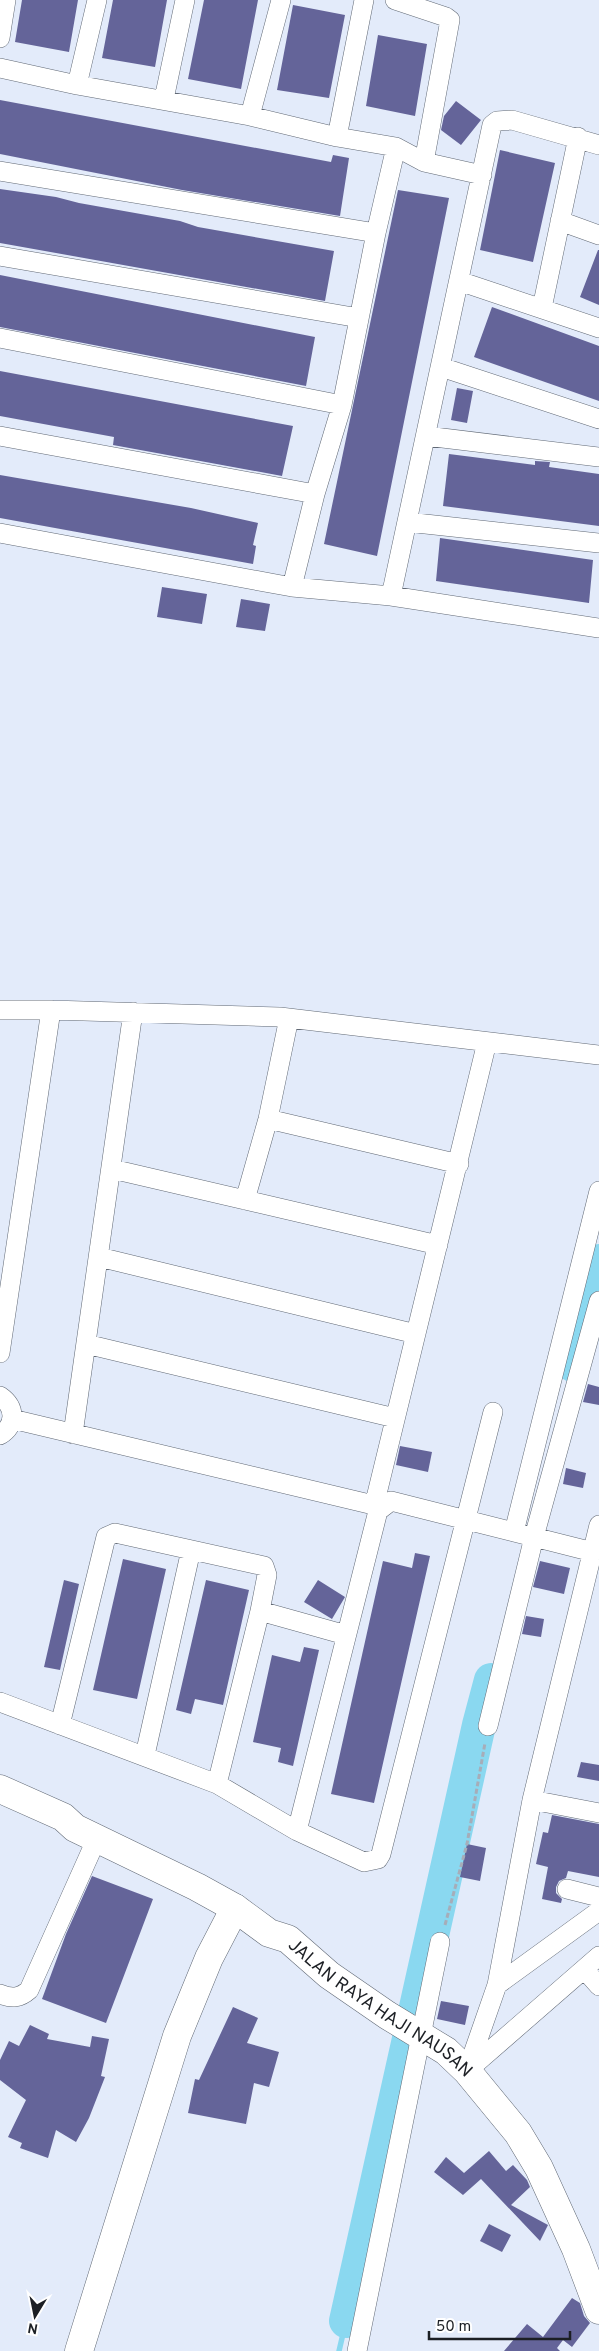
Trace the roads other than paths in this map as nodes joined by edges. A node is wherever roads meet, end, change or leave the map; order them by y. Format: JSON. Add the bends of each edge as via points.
{"nodes":[{"id":1,"x":6,"y":0,"type":"edge"},
{"id":2,"x":97,"y":0,"type":"edge"},
{"id":3,"x":185,"y":0,"type":"edge"},
{"id":4,"x":281,"y":0,"type":"edge"},
{"id":5,"x":364,"y":0,"type":"edge"},
{"id":6,"x":395,"y":0,"type":"edge"},
{"id":7,"x":0,"y":38,"type":"edge"},
{"id":8,"x":0,"y":68,"type":"edge"},
{"id":9,"x":77,"y":85,"type":"junction"},
{"id":10,"x":164,"y":99,"type":"junction"},
{"id":11,"x":250,"y":116,"type":"junction"},
{"id":12,"x":337,"y":137,"type":"junction"},
{"id":13,"x":578,"y":138,"type":"junction"},
{"id":14,"x":599,"y":145,"type":"edge"},
{"id":15,"x":396,"y":147,"type":"junction"},
{"id":16,"x":424,"y":162,"type":"junction"},
{"id":17,"x":0,"y":172,"type":"edge"},
{"id":18,"x":482,"y":175,"type":"junction"},
{"id":19,"x":560,"y":221,"type":"junction"},
{"id":20,"x":376,"y":233,"type":"junction"},
{"id":21,"x":599,"y":235,"type":"edge"},
{"id":22,"x":0,"y":256,"type":"edge"},
{"id":23,"x":459,"y":281,"type":"junction"},
{"id":24,"x":542,"y":308,"type":"junction"},
{"id":25,"x":360,"y":318,"type":"junction"},
{"id":26,"x":599,"y":328,"type":"edge"},
{"id":27,"x":0,"y":338,"type":"edge"},
{"id":28,"x":441,"y":367,"type":"junction"},
{"id":29,"x":342,"y":405,"type":"junction"},
{"id":30,"x":599,"y":419,"type":"edge"},
{"id":31,"x":0,"y":436,"type":"edge"},
{"id":32,"x":426,"y":436,"type":"junction"},
{"id":33,"x":599,"y":457,"type":"edge"},
{"id":34,"x":315,"y":494,"type":"junction"},
{"id":35,"x":407,"y":522,"type":"junction"},
{"id":36,"x":0,"y":533,"type":"edge"},
{"id":37,"x":599,"y":543,"type":"edge"},
{"id":38,"x":292,"y":587,"type":"junction"},
{"id":39,"x":391,"y":596,"type":"junction"},
{"id":40,"x":599,"y":628,"type":"edge"},
{"id":41,"x":0,"y":1010,"type":"edge"},
{"id":42,"x":51,"y":1010,"type":"junction"},
{"id":43,"x":133,"y":1012,"type":"junction"},
{"id":44,"x":289,"y":1018,"type":"junction"},
{"id":45,"x":487,"y":1042,"type":"junction"},
{"id":46,"x":599,"y":1055,"type":"edge"},
{"id":47,"x":268,"y":1119,"type":"junction"},
{"id":48,"x":459,"y":1164,"type":"junction"},
{"id":49,"x":112,"y":1169,"type":"junction"},
{"id":50,"x":599,"y":1191,"type":"edge"},
{"id":51,"x":245,"y":1200,"type":"junction"},
{"id":52,"x":438,"y":1246,"type":"junction"},
{"id":53,"x":99,"y":1257,"type":"junction"},
{"id":54,"x":599,"y":1301,"type":"edge"},
{"id":55,"x":416,"y":1334,"type":"junction"},
{"id":56,"x":86,"y":1344,"type":"junction"},
{"id":57,"x":0,"y":1353,"type":"edge"},
{"id":58,"x":0,"y":1396,"type":"edge"},
{"id":59,"x":493,"y":1412,"type":"dead end"},
{"id":60,"x":395,"y":1418,"type":"junction"},
{"id":61,"x":12,"y":1419,"type":"junction"},
{"id":62,"x":73,"y":1434,"type":"junction"},
{"id":63,"x":0,"y":1435,"type":"edge"},
{"id":64,"x":378,"y":1506,"type":"junction"},
{"id":65,"x":465,"y":1520,"type":"junction"},
{"id":66,"x":599,"y":1525,"type":"edge"},
{"id":67,"x":514,"y":1532,"type":"junction"},
{"id":68,"x":534,"y":1537,"type":"junction"},
{"id":69,"x":191,"y":1550,"type":"junction"},
{"id":70,"x":593,"y":1552,"type":"junction"},
{"id":71,"x":260,"y":1611,"type":"junction"},
{"id":72,"x":346,"y":1635,"type":"junction"},
{"id":73,"x":0,"y":1702,"type":"edge"},
{"id":74,"x":60,"y":1725,"type":"junction"},
{"id":75,"x":488,"y":1726,"type":"road end"},
{"id":76,"x":145,"y":1755,"type":"junction"},
{"id":77,"x":217,"y":1784,"type":"junction"},
{"id":78,"x":0,"y":1789,"type":"edge"},
{"id":79,"x":532,"y":1800,"type":"junction"},
{"id":80,"x":599,"y":1813,"type":"edge"},
{"id":81,"x":297,"y":1831,"type":"junction"},
{"id":82,"x":97,"y":1838,"type":"junction"},
{"id":83,"x":567,"y":1889,"type":"dead end"},
{"id":84,"x":599,"y":1897,"type":"edge"},
{"id":85,"x":234,"y":1908,"type":"junction"},
{"id":86,"x":599,"y":1911,"type":"edge"},
{"id":87,"x":440,"y":1942,"type":"road end"},
{"id":88,"x":599,"y":1956,"type":"edge"},
{"id":89,"x":584,"y":1969,"type":"junction"},
{"id":90,"x":497,"y":1985,"type":"junction"},
{"id":91,"x":599,"y":1986,"type":"edge"},
{"id":92,"x":0,"y":1994,"type":"edge"},
{"id":93,"x":422,"y":2036,"type":"junction"},
{"id":94,"x":467,"y":2071,"type":"junction"},
{"id":95,"x":599,"y":2310,"type":"edge"},
{"id":96,"x":79,"y":2351,"type":"edge"},
{"id":97,"x":357,"y":2351,"type":"edge"}],
"edges":[{"from":1,"to":7,"type":"street"},
{"from":2,"to":9,"type":"street"},
{"from":3,"to":10,"type":"street"},
{"from":4,"to":11,"type":"street"},
{"from":5,"to":12,"type":"street"},
{"from":6,"to":16,"type":"street","via":[[450,20]]},
{"from":8,"to":9,"type":"street"},
{"from":9,"to":10,"type":"street"},
{"from":10,"to":11,"type":"street"},
{"from":11,"to":12,"type":"street"},
{"from":12,"to":15,"type":"street"},
{"from":13,"to":14,"type":"street"},
{"from":13,"to":18,"type":"street","via":[[512,120],[497,121],[492,124]]},
{"from":13,"to":19,"type":"street"},
{"from":15,"to":16,"type":"street"},
{"from":15,"to":20,"type":"street"},
{"from":16,"to":18,"type":"street"},
{"from":17,"to":20,"type":"street"},
{"from":18,"to":23,"type":"street"},
{"from":19,"to":21,"type":"street"},
{"from":19,"to":24,"type":"street"},
{"from":20,"to":25,"type":"street"},
{"from":22,"to":25,"type":"street"},
{"from":23,"to":24,"type":"street"},
{"from":23,"to":28,"type":"street"},
{"from":24,"to":26,"type":"street"},
{"from":25,"to":29,"type":"street"},
{"from":27,"to":29,"type":"street"},
{"from":28,"to":30,"type":"street"},
{"from":28,"to":32,"type":"street"},
{"from":29,"to":34,"type":"street"},
{"from":31,"to":34,"type":"street"},
{"from":32,"to":33,"type":"street"},
{"from":32,"to":35,"type":"street"},
{"from":34,"to":38,"type":"street"},
{"from":35,"to":37,"type":"street"},
{"from":35,"to":39,"type":"street"},
{"from":36,"to":38,"type":"street"},
{"from":38,"to":39,"type":"street"},
{"from":39,"to":40,"type":"street"},
{"from":41,"to":42,"type":"street"},
{"from":42,"to":43,"type":"street"},
{"from":42,"to":57,"type":"street"},
{"from":43,"to":44,"type":"street"},
{"from":43,"to":49,"type":"street"},
{"from":44,"to":45,"type":"street"},
{"from":44,"to":47,"type":"street"},
{"from":45,"to":46,"type":"street"},
{"from":45,"to":48,"type":"street"},
{"from":47,"to":48,"type":"street"},
{"from":47,"to":51,"type":"street"},
{"from":48,"to":52,"type":"street"},
{"from":49,"to":51,"type":"street"},
{"from":49,"to":53,"type":"street"},
{"from":50,"to":67,"type":"street"},
{"from":51,"to":52,"type":"street"},
{"from":52,"to":55,"type":"street"},
{"from":53,"to":55,"type":"street"},
{"from":53,"to":56,"type":"street"},
{"from":54,"to":68,"type":"street"},
{"from":55,"to":60,"type":"street"},
{"from":56,"to":60,"type":"street"},
{"from":56,"to":62,"type":"street"},
{"from":58,"to":61,"type":"street","via":[[10,1406]]},
{"from":59,"to":65,"type":"street"},
{"from":60,"to":64,"type":"street"},
{"from":61,"to":62,"type":"street"},
{"from":61,"to":63,"type":"street"},
{"from":62,"to":64,"type":"street"},
{"from":64,"to":65,"type":"street","via":[[391,1501]]},
{"from":64,"to":72,"type":"street"},
{"from":65,"to":67,"type":"street"},
{"from":65,"to":81,"type":"street","via":[[381,1854],[375,1861],[364,1862]]},
{"from":66,"to":70,"type":"street"},
{"from":67,"to":68,"type":"street"},
{"from":68,"to":70,"type":"street"},
{"from":68,"to":75,"type":"street"},
{"from":69,"to":71,"type":"street","via":[[264,1566],[267,1575]]},
{"from":69,"to":74,"type":"street","via":[[115,1532],[106,1537]]},
{"from":69,"to":76,"type":"street"},
{"from":70,"to":79,"type":"street"},
{"from":71,"to":72,"type":"street"},
{"from":71,"to":77,"type":"street"},
{"from":72,"to":81,"type":"street"},
{"from":73,"to":74,"type":"street"},
{"from":74,"to":76,"type":"street"},
{"from":76,"to":77,"type":"street"},
{"from":77,"to":81,"type":"street"},
{"from":78,"to":82,"type":"street","name":"JALAN RAYA HAJI NAUSAN","via":[[63,1816],[75,1828]]},
{"from":79,"to":80,"type":"street"},
{"from":79,"to":90,"type":"street"},
{"from":82,"to":85,"type":"street","name":"JALAN RAYA HAJI NAUSAN"},
{"from":82,"to":92,"type":"street","via":[[30,1990],[22,1996]]},
{"from":83,"to":84,"type":"street"},
{"from":85,"to":93,"type":"street","name":"JALAN RAYA HAJI NAUSAN","via":[[269,1933],[288,1939],[329,1975]]},
{"from":85,"to":96,"type":"street","via":[[177,2036]]},
{"from":86,"to":90,"type":"street"},
{"from":87,"to":93,"type":"street"},
{"from":88,"to":89,"type":"street"},
{"from":89,"to":91,"type":"street"},
{"from":89,"to":94,"type":"street"},
{"from":90,"to":94,"type":"street"},
{"from":93,"to":94,"type":"street","name":"JALAN RAYA HAJI NAUSAN","via":[[446,2051]]},
{"from":93,"to":97,"type":"street"},
{"from":94,"to":95,"type":"street","name":"JALAN RAYA HAJI NAUSAN","via":[[518,2133],[539,2168],[576,2249]]}]}
